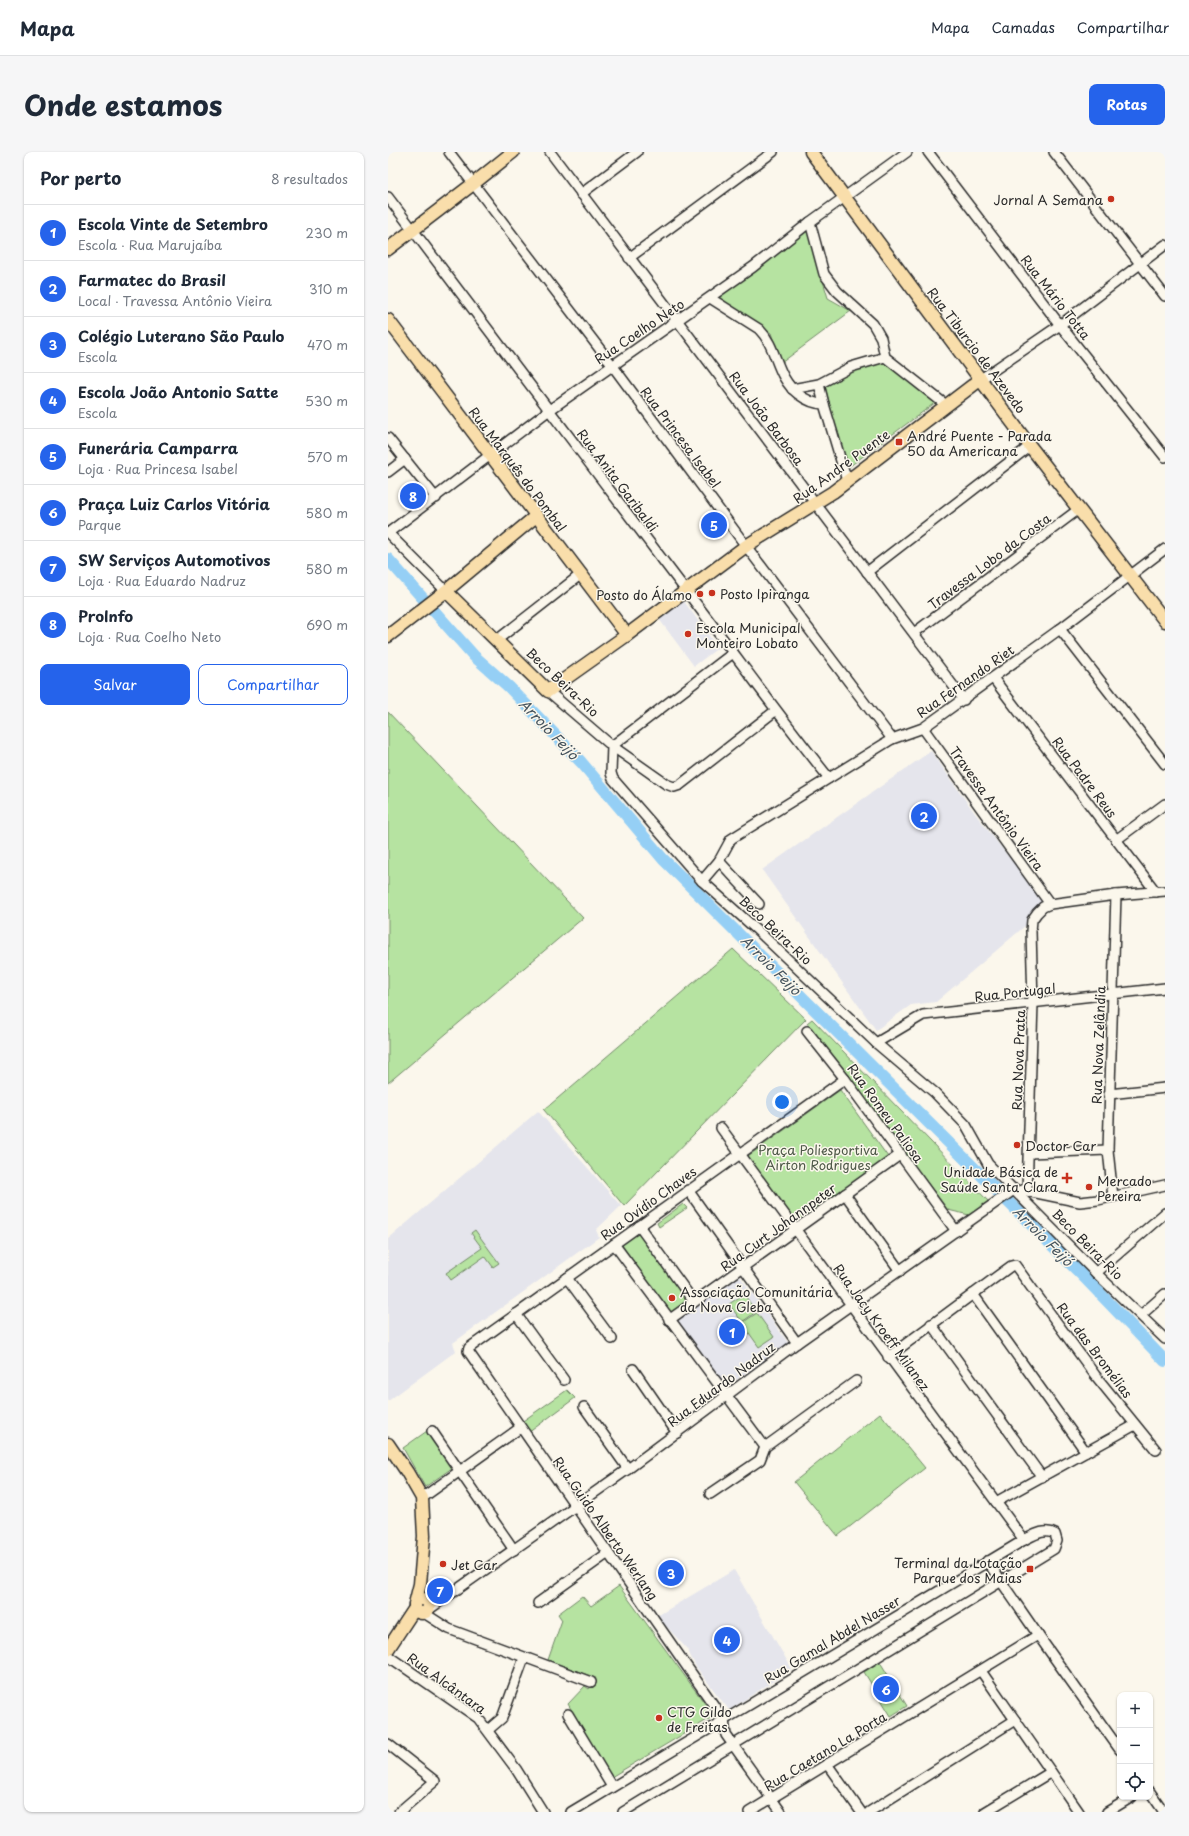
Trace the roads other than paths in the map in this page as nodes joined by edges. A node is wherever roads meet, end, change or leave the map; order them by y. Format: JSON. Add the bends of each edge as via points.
{"nodes":[{"id":1,"x":449,"y":152,"type":"edge"},
{"id":2,"x":512,"y":152,"type":"edge"},
{"id":3,"x":550,"y":152,"type":"edge"},
{"id":4,"x":637,"y":152,"type":"edge"},
{"id":5,"x":773,"y":152,"type":"edge"},
{"id":6,"x":811,"y":152,"type":"edge"},
{"id":7,"x":907,"y":152,"type":"edge"},
{"id":8,"x":928,"y":152,"type":"edge"},
{"id":9,"x":1054,"y":152,"type":"edge"},
{"id":10,"x":473,"y":184,"type":"junction"},
{"id":11,"x":581,"y":194,"type":"junction"},
{"id":12,"x":845,"y":196,"type":"junction"},
{"id":13,"x":388,"y":197,"type":"edge"},
{"id":14,"x":810,"y":222,"type":"junction"},
{"id":15,"x":413,"y":230,"type":"junction"},
{"id":16,"x":1165,"y":244,"type":"edge"},
{"id":17,"x":388,"y":249,"type":"edge"},
{"id":18,"x":629,"y":258,"type":"junction"},
{"id":19,"x":1140,"y":264,"type":"junction"},
{"id":20,"x":1165,"y":296,"type":"edge"},
{"id":21,"x":710,"y":298,"type":"junction"},
{"id":22,"x":388,"y":320,"type":"edge"},
{"id":23,"x":677,"y":321,"type":"junction"},
{"id":24,"x":1060,"y":325,"type":"junction"},
{"id":25,"x":885,"y":357,"type":"junction"},
{"id":26,"x":612,"y":365,"type":"junction"},
{"id":27,"x":981,"y":379,"type":"junction"},
{"id":28,"x":818,"y":384,"type":"junction"},
{"id":29,"x":792,"y":389,"type":"junction"},
{"id":30,"x":824,"y":404,"type":"junction"},
{"id":31,"x":946,"y":405,"type":"junction"},
{"id":32,"x":548,"y":411,"type":"junction"},
{"id":33,"x":388,"y":438,"type":"edge"},
{"id":34,"x":1030,"y":446,"type":"junction"},
{"id":35,"x":490,"y":455,"type":"junction"},
{"id":36,"x":1165,"y":457,"type":"edge"},
{"id":37,"x":405,"y":459,"type":"junction"},
{"id":38,"x":388,"y":472,"type":"edge"},
{"id":39,"x":847,"y":481,"type":"junction"},
{"id":40,"x":436,"y":498,"type":"junction"},
{"id":41,"x":816,"y":503,"type":"junction"},
{"id":42,"x":1079,"y":509,"type":"junction"},
{"id":43,"x":536,"y":516,"type":"junction"},
{"id":44,"x":388,"y":533,"type":"edge"},
{"id":45,"x":746,"y":546,"type":"junction"},
{"id":46,"x":1165,"y":549,"type":"edge"},
{"id":47,"x":867,"y":572,"type":"junction"},
{"id":48,"x":580,"y":575,"type":"junction"},
{"id":49,"x":1131,"y":576,"type":"junction"},
{"id":50,"x":686,"y":590,"type":"junction"},
{"id":51,"x":446,"y":591,"type":"junction"},
{"id":52,"x":1165,"y":621,"type":"edge"},
{"id":53,"x":1060,"y":629,"type":"junction"},
{"id":54,"x":914,"y":634,"type":"junction"},
{"id":55,"x":627,"y":635,"type":"junction"},
{"id":56,"x":388,"y":636,"type":"edge"},
{"id":57,"x":497,"y":640,"type":"junction"},
{"id":58,"x":733,"y":653,"type":"junction"},
{"id":59,"x":994,"y":678,"type":"junction"},
{"id":60,"x":548,"y":691,"type":"junction"},
{"id":61,"x":964,"y":700,"type":"junction"},
{"id":62,"x":775,"y":711,"type":"junction"},
{"id":63,"x":923,"y":728,"type":"junction"},
{"id":64,"x":892,"y":739,"type":"junction"},
{"id":65,"x":612,"y":746,"type":"junction"},
{"id":66,"x":1165,"y":764,"type":"edge"},
{"id":67,"x":828,"y":778,"type":"junction"},
{"id":68,"x":1165,"y":804,"type":"edge"},
{"id":69,"x":1116,"y":840,"type":"junction"},
{"id":70,"x":719,"y":861,"type":"junction"},
{"id":71,"x":702,"y":881,"type":"junction"},
{"id":72,"x":1160,"y":891,"type":"edge"},
{"id":73,"x":1116,"y":894,"type":"junction"},
{"id":74,"x":759,"y":904,"type":"dead end"},
{"id":75,"x":1050,"y":904,"type":"junction"},
{"id":76,"x":1165,"y":988,"type":"edge"},
{"id":77,"x":1113,"y":994,"type":"junction"},
{"id":78,"x":1033,"y":1003,"type":"junction"},
{"id":79,"x":807,"y":1031,"type":"dead end"},
{"id":80,"x":876,"y":1043,"type":"junction"},
{"id":81,"x":845,"y":1079,"type":"junction"},
{"id":82,"x":1165,"y":1088,"type":"edge"},
{"id":83,"x":1109,"y":1094,"type":"junction"},
{"id":84,"x":721,"y":1128,"type":"dead end"},
{"id":85,"x":1108,"y":1150,"type":"junction"},
{"id":86,"x":740,"y":1153,"type":"junction"},
{"id":87,"x":1029,"y":1153,"type":"junction"},
{"id":88,"x":901,"y":1154,"type":"junction"},
{"id":89,"x":1165,"y":1185,"type":"edge"},
{"id":90,"x":688,"y":1190,"type":"junction"},
{"id":91,"x":1013,"y":1191,"type":"junction"},
{"id":92,"x":1027,"y":1191,"type":"junction"},
{"id":93,"x":845,"y":1194,"type":"junction"},
{"id":94,"x":1113,"y":1197,"type":"junction"},
{"id":95,"x":1165,"y":1213,"type":"edge"},
{"id":96,"x":639,"y":1226,"type":"junction"},
{"id":97,"x":795,"y":1231,"type":"junction"},
{"id":98,"x":956,"y":1231,"type":"junction"},
{"id":99,"x":614,"y":1244,"type":"junction"},
{"id":100,"x":743,"y":1268,"type":"junction"},
{"id":101,"x":900,"y":1271,"type":"junction"},
{"id":102,"x":1096,"y":1273,"type":"junction"},
{"id":103,"x":567,"y":1278,"type":"junction"},
{"id":104,"x":973,"y":1294,"type":"junction"},
{"id":105,"x":1165,"y":1294,"type":"edge"},
{"id":106,"x":694,"y":1302,"type":"junction"},
{"id":107,"x":851,"y":1305,"type":"junction"},
{"id":108,"x":516,"y":1314,"type":"junction"},
{"id":109,"x":1141,"y":1315,"type":"junction"},
{"id":110,"x":669,"y":1320,"type":"junction"},
{"id":111,"x":931,"y":1324,"type":"junction"},
{"id":112,"x":612,"y":1339,"type":"dead end"},
{"id":113,"x":1165,"y":1339,"type":"edge"},
{"id":114,"x":797,"y":1343,"type":"junction"},
{"id":115,"x":468,"y":1350,"type":"joint"},
{"id":116,"x":888,"y":1358,"type":"junction"},
{"id":117,"x":633,"y":1369,"type":"dead end"},
{"id":118,"x":564,"y":1380,"type":"dead end"},
{"id":119,"x":856,"y":1381,"type":"dead end"},
{"id":120,"x":727,"y":1396,"type":"junction"},
{"id":121,"x":584,"y":1407,"type":"dead end"},
{"id":122,"x":1135,"y":1425,"type":"junction"},
{"id":123,"x":520,"y":1428,"type":"junction"},
{"id":124,"x":432,"y":1431,"type":"dead end"},
{"id":125,"x":678,"y":1433,"type":"junction"},
{"id":126,"x":388,"y":1444,"type":"edge"},
{"id":127,"x":765,"y":1447,"type":"junction"},
{"id":128,"x":1156,"y":1450,"type":"dead end"},
{"id":129,"x":1086,"y":1452,"type":"junction"},
{"id":130,"x":628,"y":1469,"type":"junction"},
{"id":131,"x":461,"y":1471,"type":"junction"},
{"id":132,"x":1042,"y":1477,"type":"junction"},
{"id":133,"x":710,"y":1494,"type":"dead end"},
{"id":134,"x":422,"y":1498,"type":"junction"},
{"id":135,"x":996,"y":1502,"type":"junction"},
{"id":136,"x":575,"y":1506,"type":"junction"},
{"id":137,"x":1024,"y":1540,"type":"junction"},
{"id":138,"x":514,"y":1550,"type":"junction"},
{"id":139,"x":608,"y":1553,"type":"junction"},
{"id":140,"x":988,"y":1561,"type":"junction"},
{"id":141,"x":1002,"y":1582,"type":"junction"},
{"id":142,"x":538,"y":1603,"type":"dead end"},
{"id":143,"x":422,"y":1607,"type":"junction"},
{"id":144,"x":1038,"y":1636,"type":"junction"},
{"id":145,"x":388,"y":1649,"type":"edge"},
{"id":146,"x":388,"y":1656,"type":"edge"},
{"id":147,"x":524,"y":1658,"type":"junction"},
{"id":148,"x":981,"y":1671,"type":"junction"},
{"id":149,"x":591,"y":1682,"type":"dead end"},
{"id":150,"x":568,"y":1714,"type":"dead end"},
{"id":151,"x":724,"y":1720,"type":"junction"},
{"id":152,"x":1015,"y":1720,"type":"junction"},
{"id":153,"x":488,"y":1730,"type":"junction"},
{"id":154,"x":388,"y":1744,"type":"edge"},
{"id":155,"x":733,"y":1746,"type":"junction"},
{"id":156,"x":1117,"y":1746,"type":"edge"},
{"id":157,"x":827,"y":1764,"type":"junction"},
{"id":158,"x":1051,"y":1772,"type":"junction"},
{"id":159,"x":612,"y":1787,"type":"junction"},
{"id":160,"x":1153,"y":1796,"type":"edge"},
{"id":161,"x":772,"y":1799,"type":"junction"},
{"id":162,"x":1127,"y":1800,"type":"edge"},
{"id":163,"x":399,"y":1812,"type":"edge"},
{"id":164,"x":543,"y":1812,"type":"edge"},
{"id":165,"x":571,"y":1812,"type":"edge"},
{"id":166,"x":623,"y":1812,"type":"edge"},
{"id":167,"x":749,"y":1812,"type":"edge"},
{"id":168,"x":781,"y":1812,"type":"edge"},
{"id":169,"x":860,"y":1812,"type":"edge"},
{"id":170,"x":869,"y":1812,"type":"edge"},
{"id":171,"x":985,"y":1812,"type":"edge"},
{"id":172,"x":1079,"y":1812,"type":"edge"},
{"id":173,"x":1107,"y":1812,"type":"edge"},
{"id":174,"x":1164,"y":1812,"type":"edge"}],
"edges":[{"from":1,"to":10,"type":"street","name":"Rua Princesa Isabel"},
{"from":2,"to":10,"type":"main road"},
{"from":3,"to":11,"type":"street","name":"Rua João Barbosa"},
{"from":4,"to":11,"type":"street"},
{"from":5,"to":18,"type":"street"},
{"from":6,"to":12,"type":"main road","name":"Rua Tiburcio de Azevedo"},
{"from":7,"to":12,"type":"street","name":"Rua Coelho Neto"},
{"from":8,"to":24,"type":"street","name":"Rua Mário Totta"},
{"from":9,"to":19,"type":"street"},
{"from":10,"to":15,"type":"main road"},
{"from":10,"to":26,"type":"street","name":"Rua Princesa Isabel"},
{"from":11,"to":18,"type":"street","name":"Rua João Barbosa"},
{"from":12,"to":14,"type":"street","name":"Rua Coelho Neto"},
{"from":12,"to":27,"type":"main road","name":"Rua Tiburcio de Azevedo"},
{"from":13,"to":15,"type":"street","name":"Rua Anita Garibaldi"},
{"from":14,"to":21,"type":"street","name":"Rua Coelho Neto"},
{"from":14,"to":25,"type":"street","via":[[824,274],[837,291],[873,324],[881,338]]},
{"from":15,"to":17,"type":"main road"},
{"from":15,"to":32,"type":"street","name":"Rua Anita Garibaldi"},
{"from":16,"to":19,"type":"street","name":"Rua André Puente"},
{"from":18,"to":23,"type":"street","name":"Rua João Barbosa"},
{"from":19,"to":20,"type":"street"},
{"from":19,"to":24,"type":"street","name":"Rua André Puente"},
{"from":21,"to":23,"type":"street","name":"Rua Coelho Neto"},
{"from":21,"to":29,"type":"street","via":[[765,335],[782,377]]},
{"from":22,"to":35,"type":"main road","name":"Rua Marquês do Pombal"},
{"from":23,"to":26,"type":"street","name":"Rua Coelho Neto"},
{"from":23,"to":41,"type":"street","name":"Rua João Barbosa"},
{"from":24,"to":27,"type":"street","name":"Rua André Puente"},
{"from":24,"to":36,"type":"street","name":"Rua Mário Totta"},
{"from":25,"to":28,"type":"street","via":[[851,367]]},
{"from":25,"to":31,"type":"street"},
{"from":26,"to":32,"type":"street","name":"Rua Coelho Neto"},
{"from":26,"to":45,"type":"street","name":"Rua Princesa Isabel"},
{"from":27,"to":31,"type":"main road","name":"Rua André Puente"},
{"from":27,"to":34,"type":"main road","name":"Rua Tiburcio de Azevedo"},
{"from":28,"to":29,"type":"street"},
{"from":28,"to":30,"type":"street"},
{"from":29,"to":30,"type":"street","via":[[804,398],[817,404]]},
{"from":30,"to":39,"type":"street"},
{"from":31,"to":39,"type":"main road","name":"Rua André Puente"},
{"from":32,"to":35,"type":"street","name":"Rua Coelho Neto"},
{"from":32,"to":50,"type":"street","name":"Rua Anita Garibaldi"},
{"from":33,"to":37,"type":"street"},
{"from":34,"to":42,"type":"main road","name":"Rua Tiburcio de Azevedo"},
{"from":34,"to":47,"type":"street"},
{"from":35,"to":40,"type":"street","name":"Rua Coelho Neto"},
{"from":35,"to":43,"type":"main road","name":"Rua Marquês do Pombal"},
{"from":37,"to":38,"type":"street"},
{"from":37,"to":40,"type":"street"},
{"from":39,"to":41,"type":"main road","name":"Rua André Puente"},
{"from":40,"to":44,"type":"street","name":"Rua Coelho Neto"},
{"from":41,"to":45,"type":"main road","name":"Rua André Puente"},
{"from":41,"to":47,"type":"street","name":"Rua João Barbosa"},
{"from":42,"to":49,"type":"main road","name":"Rua Tiburcio de Azevedo"},
{"from":42,"to":54,"type":"street","name":"Travessa Lobo da Costa"},
{"from":43,"to":48,"type":"main road","name":"Rua Marquês do Pombal"},
{"from":43,"to":51,"type":"main road"},
{"from":44,"to":51,"type":"street","name":"Beco Beira-Rio"},
{"from":45,"to":50,"type":"main road","name":"Rua André Puente"},
{"from":45,"to":64,"type":"street","name":"Rua Princesa Isabel"},
{"from":46,"to":49,"type":"street","name":"Rua Fernando Riet"},
{"from":47,"to":54,"type":"street","name":"Rua João Barbosa"},
{"from":48,"to":55,"type":"main road","name":"Rua Marquês do Pombal"},
{"from":48,"to":57,"type":"street"},
{"from":49,"to":52,"type":"main road","name":"Rua Tiburcio de Azevedo"},
{"from":49,"to":53,"type":"street","name":"Rua Fernando Riet"},
{"from":50,"to":55,"type":"main road","name":"Rua André Puente"},
{"from":50,"to":58,"type":"street","name":"Rua Anita Garibaldi"},
{"from":51,"to":56,"type":"main road"},
{"from":51,"to":57,"type":"main road","name":"Beco Beira-Rio"},
{"from":53,"to":59,"type":"street","name":"Rua Fernando Riet"},
{"from":53,"to":66,"type":"street"},
{"from":54,"to":61,"type":"street","name":"Rua João Barbosa"},
{"from":55,"to":60,"type":"main road","name":"Rua André Puente"},
{"from":57,"to":60,"type":"main road","name":"Beco Beira-Rio"},
{"from":58,"to":62,"type":"street","name":"Rua Anita Garibaldi"},
{"from":58,"to":65,"type":"street"},
{"from":59,"to":61,"type":"street","name":"Rua Fernando Riet"},
{"from":59,"to":69,"type":"street","name":"Rua Padre Reus"},
{"from":60,"to":65,"type":"street","name":"Beco Beira-Rio"},
{"from":61,"to":63,"type":"street","name":"Rua Fernando Riet"},
{"from":62,"to":65,"type":"street","via":[[680,785],[674,787]]},
{"from":62,"to":67,"type":"street","name":"Rua Anita Garibaldi"},
{"from":63,"to":64,"type":"street","name":"Rua Fernando Riet"},
{"from":63,"to":75,"type":"street","name":"Travessa Antônio Vieira"},
{"from":64,"to":67,"type":"street","name":"Rua Fernando Riet"},
{"from":65,"to":71,"type":"street","name":"Beco Beira-Rio","via":[[613,779]]},
{"from":67,"to":70,"type":"street","name":"Rua Fernando Riet","via":[[731,839]]},
{"from":68,"to":69,"type":"street"},
{"from":69,"to":72,"type":"street","name":"Rua Padre Reus"},
{"from":70,"to":71,"type":"street","name":"Rua Fernando Riet"},
{"from":70,"to":74,"type":"street"},
{"from":71,"to":80,"type":"street","name":"Beco Beira-Rio"},
{"from":72,"to":73,"type":"street"},
{"from":73,"to":75,"type":"street"},
{"from":73,"to":77,"type":"street","name":"Rua Nova Zelândia"},
{"from":75,"to":78,"type":"street","name":"Rua Nova Prata","via":[[1037,912],[1032,920]]},
{"from":76,"to":77,"type":"street","name":"Rua Portugal"},
{"from":77,"to":78,"type":"street","name":"Rua Portugal"},
{"from":77,"to":83,"type":"street","name":"Rua Nova Zelândia"},
{"from":78,"to":80,"type":"street","name":"Rua Portugal","via":[[923,1015]]},
{"from":78,"to":87,"type":"street","name":"Rua Nova Prata"},
{"from":79,"to":81,"type":"street","name":"Rua Romeu Paliosa"},
{"from":80,"to":91,"type":"street","name":"Beco Beira-Rio","via":[[935,1093],[966,1125],[988,1164]]},
{"from":81,"to":86,"type":"street","name":"Rua Ovídio Chaves"},
{"from":81,"to":88,"type":"street","name":"Rua Romeu Paliosa"},
{"from":82,"to":83,"type":"street"},
{"from":83,"to":85,"type":"street","name":"Rua Nova Zelândia"},
{"from":84,"to":86,"type":"street","name":"Rua Jacy Kroeff Milanez"},
{"from":85,"to":87,"type":"street"},
{"from":85,"to":94,"type":"street","name":"Rua Nova Zelândia"},
{"from":86,"to":90,"type":"street","name":"Rua Ovídio Chaves"},
{"from":86,"to":97,"type":"street","name":"Rua Jacy Kroeff Milanez"},
{"from":87,"to":92,"type":"street","name":"Rua Nova Prata"},
{"from":88,"to":93,"type":"street","name":"Rua Curt Johannpeter"},
{"from":88,"to":98,"type":"street","name":"Rua Romeu Paliosa"},
{"from":89,"to":94,"type":"street"},
{"from":90,"to":96,"type":"street","name":"Rua Ovídio Chaves"},
{"from":90,"to":100,"type":"street"},
{"from":91,"to":92,"type":"street"},
{"from":91,"to":98,"type":"street","name":"Rua Eduardo Nadruz"},
{"from":91,"to":102,"type":"street","name":"Beco Beira-Rio"},
{"from":92,"to":94,"type":"street","via":[[1080,1202]]},
{"from":93,"to":97,"type":"street","name":"Rua Curt Johannpeter"},
{"from":93,"to":101,"type":"street"},
{"from":95,"to":102,"type":"street"},
{"from":96,"to":99,"type":"street","name":"Rua Ovídio Chaves"},
{"from":96,"to":106,"type":"street"},
{"from":97,"to":100,"type":"street","name":"Rua Curt Johannpeter"},
{"from":97,"to":107,"type":"street","name":"Rua Jacy Kroeff Milanez"},
{"from":98,"to":101,"type":"street","name":"Rua Eduardo Nadruz"},
{"from":99,"to":103,"type":"street","name":"Rua Ovídio Chaves"},
{"from":99,"to":110,"type":"street"},
{"from":100,"to":106,"type":"street","name":"Rua Curt Johannpeter"},
{"from":100,"to":114,"type":"street"},
{"from":101,"to":107,"type":"street","name":"Rua Eduardo Nadruz"},
{"from":102,"to":109,"type":"street","name":"Beco Beira-Rio"},
{"from":103,"to":108,"type":"street","name":"Rua Ovídio Chaves"},
{"from":103,"to":112,"type":"street"},
{"from":104,"to":111,"type":"street"},
{"from":104,"to":122,"type":"street","name":"Rua das Bromélias","via":[[1015,1265]]},
{"from":104,"to":129,"type":"street"},
{"from":105,"to":109,"type":"street"},
{"from":106,"to":110,"type":"street","name":"Rua Curt Johannpeter"},
{"from":107,"to":114,"type":"street","name":"Rua Eduardo Nadruz"},
{"from":107,"to":116,"type":"street","name":"Rua Jacy Kroeff Milanez"},
{"from":108,"to":115,"type":"street","name":"Rua Ovídio Chaves"},
{"from":108,"to":118,"type":"street"},
{"from":109,"to":113,"type":"street","name":"Beco Beira-Rio"},
{"from":110,"to":120,"type":"street"},
{"from":111,"to":116,"type":"street"},
{"from":111,"to":132,"type":"street"},
{"from":114,"to":120,"type":"street","name":"Rua Eduardo Nadruz"},
{"from":115,"to":123,"type":"street","name":"Rua Guido Alberto Werlang"},
{"from":116,"to":135,"type":"street","name":"Rua Jacy Kroeff Milanez"},
{"from":117,"to":125,"type":"street"},
{"from":119,"to":127,"type":"street"},
{"from":120,"to":125,"type":"street","name":"Rua Eduardo Nadruz"},
{"from":120,"to":127,"type":"street"},
{"from":121,"to":130,"type":"street"},
{"from":122,"to":128,"type":"street","name":"Rua das Bromélias"},
{"from":122,"to":129,"type":"street"},
{"from":123,"to":131,"type":"street"},
{"from":123,"to":136,"type":"street","name":"Rua Guido Alberto Werlang"},
{"from":124,"to":131,"type":"street"},
{"from":125,"to":130,"type":"street","name":"Rua Eduardo Nadruz"},
{"from":126,"to":134,"type":"main road"},
{"from":127,"to":133,"type":"street","via":[[760,1460]]},
{"from":129,"to":132,"type":"street"},
{"from":130,"to":136,"type":"street","name":"Rua Eduardo Nadruz"},
{"from":131,"to":134,"type":"street"},
{"from":131,"to":138,"type":"street"},
{"from":132,"to":135,"type":"street"},
{"from":134,"to":143,"type":"main road"},
{"from":135,"to":137,"type":"street","name":"Rua Jacy Kroeff Milanez"},
{"from":136,"to":138,"type":"street","name":"Rua Eduardo Nadruz"},
{"from":136,"to":139,"type":"street","name":"Rua Guido Alberto Werlang"},
{"from":137,"to":140,"type":"street","name":"Rua Gamal Abdel Nasser"},
{"from":137,"to":141,"type":"street","name":"Rua Gamal Abdel Nasser","via":[[1050,1531],[1055,1534],[1057,1541],[1054,1548]]},
{"from":138,"to":143,"type":"street","name":"Rua Eduardo Nadruz","via":[[443,1599]]},
{"from":139,"to":142,"type":"street"},
{"from":139,"to":151,"type":"street","name":"Rua Guido Alberto Werlang"},
{"from":140,"to":141,"type":"street"},
{"from":140,"to":151,"type":"street","name":"Rua Gamal Abdel Nasser"},
{"from":141,"to":144,"type":"street"},
{"from":141,"to":155,"type":"street","name":"Rua Gamal Abdel Nasser","via":[[866,1662]]},
{"from":143,"to":145,"type":"main road"},
{"from":143,"to":147,"type":"street","via":[[449,1628]]},
{"from":144,"to":148,"type":"street","name":"Rua Caetano La Porta"},
{"from":144,"to":156,"type":"street"},
{"from":146,"to":153,"type":"street","name":"Rua Alcântara","via":[[478,1718]]},
{"from":147,"to":149,"type":"street"},
{"from":147,"to":153,"type":"street","via":[[502,1718]]},
{"from":148,"to":152,"type":"street"},
{"from":148,"to":157,"type":"street","name":"Rua Caetano La Porta"},
{"from":150,"to":159,"type":"street"},
{"from":151,"to":155,"type":"street","via":[[725,1732]]},
{"from":151,"to":159,"type":"street","name":"Rua Gamal Abdel Nasser"},
{"from":152,"to":158,"type":"street"},
{"from":152,"to":170,"type":"street"},
{"from":153,"to":164,"type":"street","name":"Rua Alcântara"},
{"from":154,"to":163,"type":"street","via":[[435,1781]]},
{"from":155,"to":161,"type":"street"},
{"from":155,"to":166,"type":"street","name":"Rua Gamal Abdel Nasser"},
{"from":157,"to":161,"type":"street","name":"Rua Caetano La Porta"},
{"from":157,"to":169,"type":"street"},
{"from":158,"to":171,"type":"street"},
{"from":158,"to":172,"type":"street"},
{"from":159,"to":165,"type":"street","name":"Rua Gamal Abdel Nasser"},
{"from":160,"to":174,"type":"street"},
{"from":161,"to":167,"type":"street","name":"Rua Caetano La Porta"},
{"from":161,"to":168,"type":"street"},
{"from":162,"to":173,"type":"street"}]}
